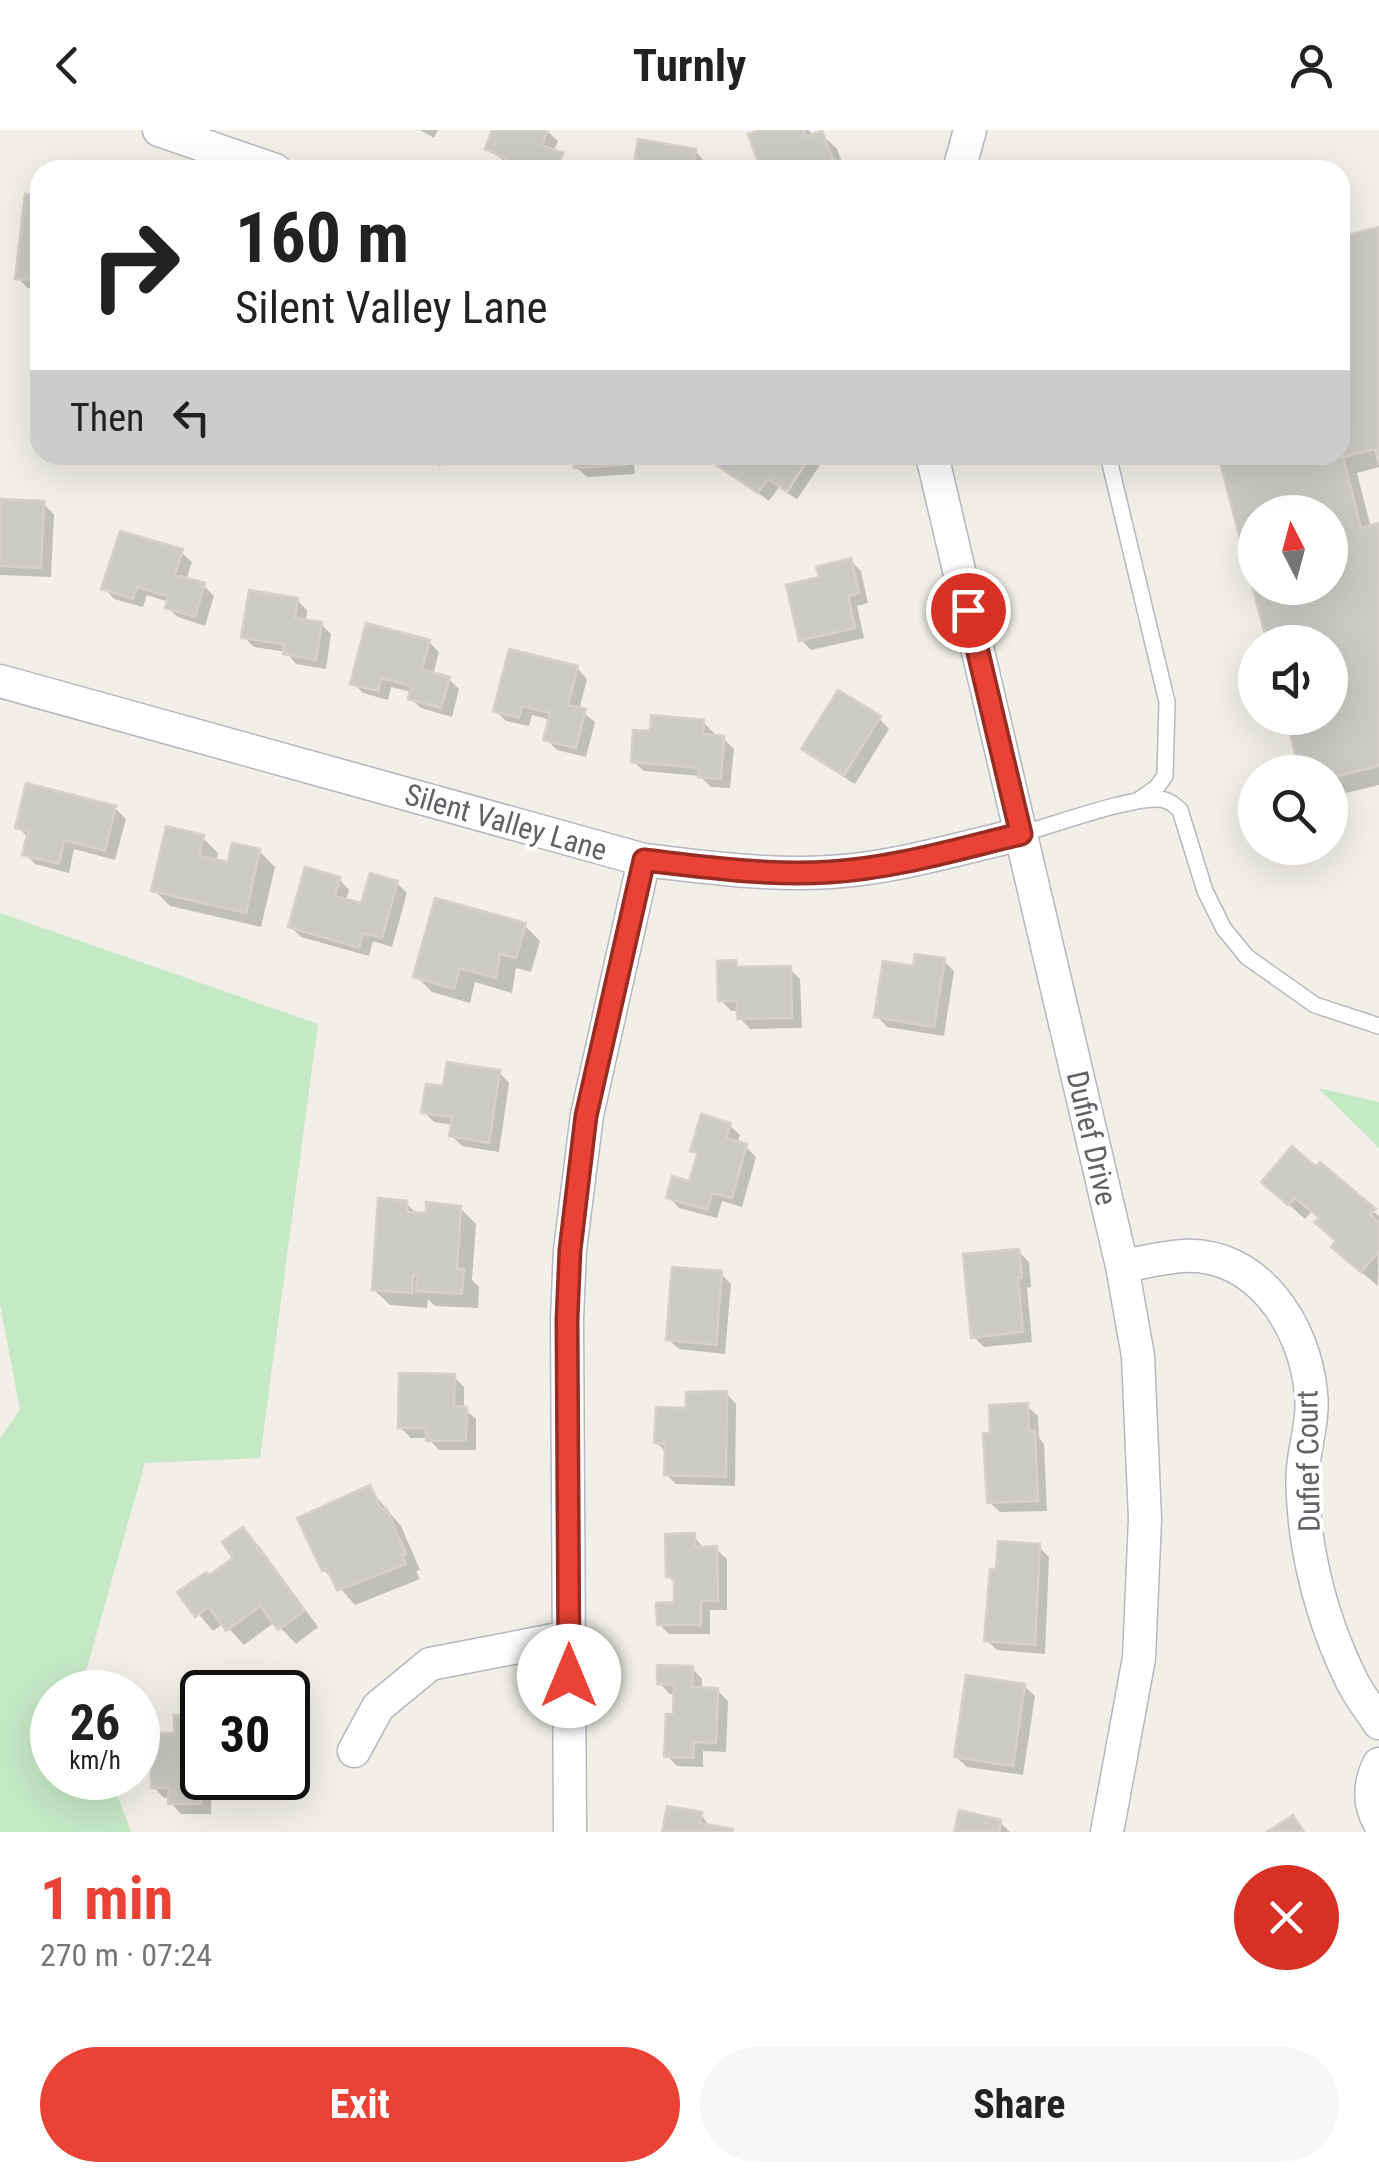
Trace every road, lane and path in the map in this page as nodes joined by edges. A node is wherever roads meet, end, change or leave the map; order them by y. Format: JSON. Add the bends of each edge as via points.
{"nodes":[{"id":1,"x":158,"y":130,"type":"edge"},
{"id":2,"x":970,"y":130,"type":"edge"},
{"id":3,"x":246,"y":160,"type":"edge"},
{"id":4,"x":962,"y":160,"type":"edge"},
{"id":5,"x":934,"y":465,"type":"edge"},
{"id":6,"x":1110,"y":465,"type":"edge"},
{"id":7,"x":0,"y":681,"type":"edge"},
{"id":8,"x":1136,"y":802,"type":"junction"},
{"id":9,"x":1021,"y":834,"type":"junction"},
{"id":10,"x":644,"y":860,"type":"junction"},
{"id":11,"x":1379,"y":1026,"type":"edge"},
{"id":12,"x":1122,"y":1266,"type":"junction"},
{"id":13,"x":569,"y":1637,"type":"junction"},
{"id":14,"x":1379,"y":1722,"type":"edge"},
{"id":15,"x":354,"y":1751,"type":"dead end"},
{"id":16,"x":1379,"y":1764,"type":"edge"},
{"id":17,"x":1379,"y":1822,"type":"edge"},
{"id":18,"x":570,"y":1832,"type":"edge"},
{"id":19,"x":1107,"y":1832,"type":"edge"}],
"edges":[{"from":1,"to":3,"type":"street"},
{"from":2,"to":4,"type":"street"},
{"from":5,"to":9,"type":"street","name":"Dufief Drive"},
{"from":6,"to":8,"type":"lane","via":[[1167,702],[1165,776]]},
{"from":7,"to":10,"type":"street","name":"Silent Valley Lane"},
{"from":8,"to":9,"type":"lane"},
{"from":8,"to":11,"type":"lane","via":[[1170,801],[1180,810],[1205,891],[1247,957],[1315,1006]]},
{"from":9,"to":10,"type":"street","name":"Silent Valley Lane","via":[[830,872]]},
{"from":9,"to":12,"type":"street","name":"Dufief Drive"},
{"from":10,"to":13,"type":"street","via":[[586,1116],[570,1250]]},
{"from":12,"to":14,"type":"street","name":"Dufief Court","via":[[1186,1255],[1229,1264],[1264,1285],[1286,1314],[1312,1394],[1302,1470],[1316,1585],[1350,1678]]},
{"from":12,"to":19,"type":"street","name":"Dufief Drive","via":[[1138,1356],[1145,1519],[1139,1658]]},
{"from":13,"to":15,"type":"street","via":[[430,1664],[378,1707]]},
{"from":13,"to":18,"type":"street"},
{"from":16,"to":17,"type":"street","via":[[1370,1794]]}]}
